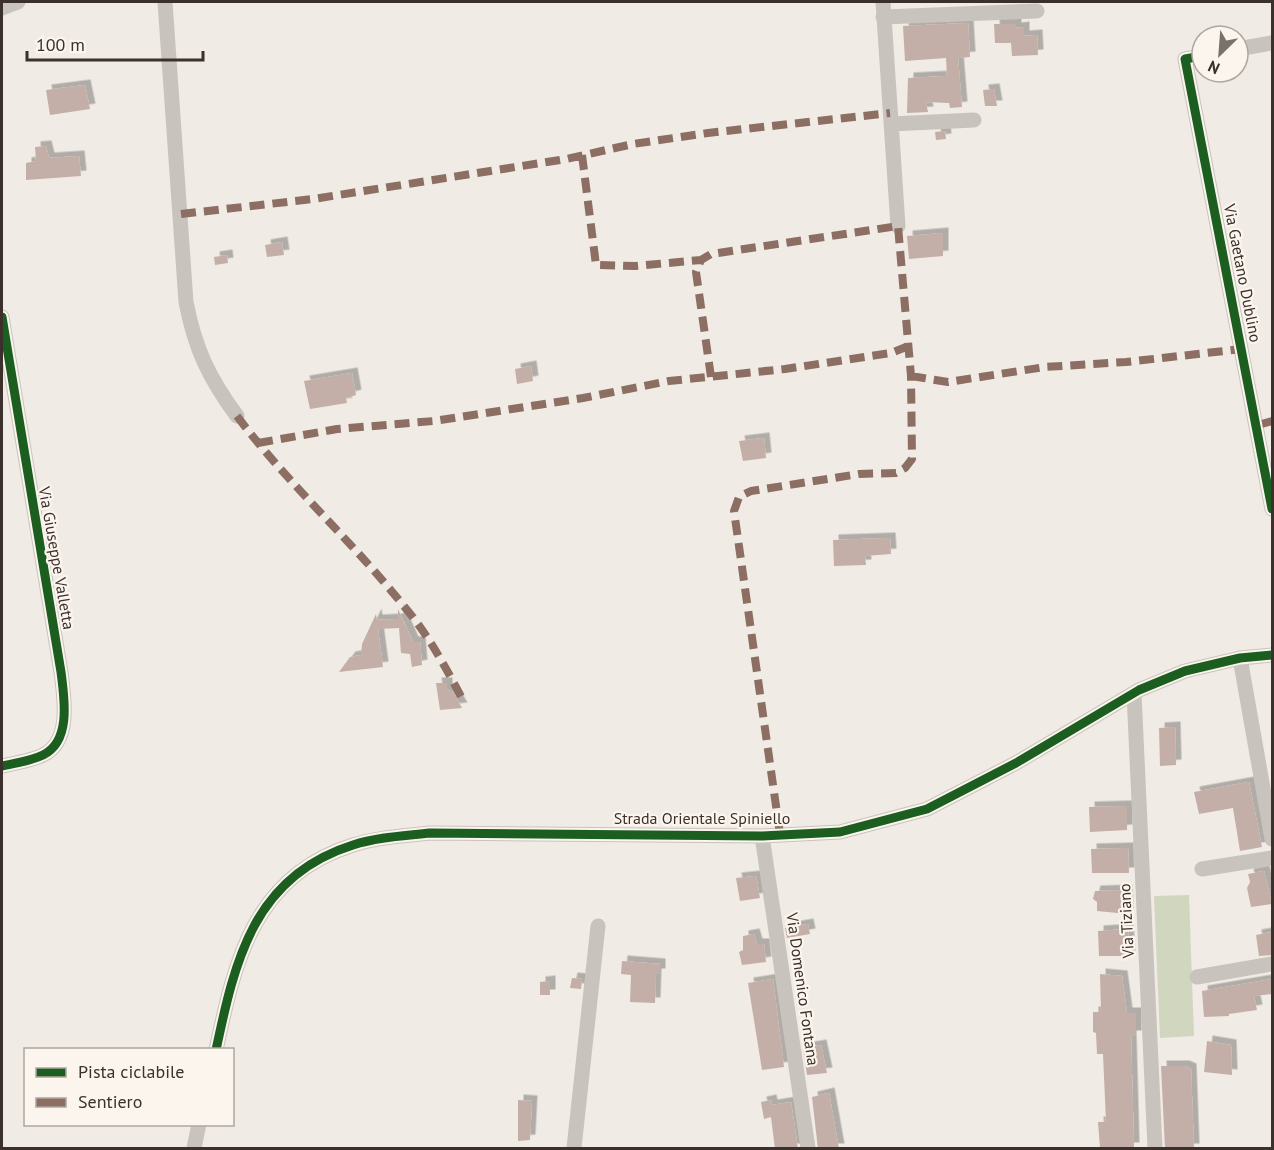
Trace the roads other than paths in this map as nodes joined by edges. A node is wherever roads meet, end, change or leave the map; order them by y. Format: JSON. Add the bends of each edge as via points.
{"nodes":[{"id":1,"x":18,"y":2,"type":"edge"},
{"id":2,"x":165,"y":2,"type":"edge"},
{"id":3,"x":883,"y":2,"type":"edge"},
{"id":4,"x":2,"y":8,"type":"edge"},
{"id":5,"x":1037,"y":11,"type":"dead end"},
{"id":6,"x":884,"y":17,"type":"junction"},
{"id":7,"x":1272,"y":43,"type":"edge"},
{"id":8,"x":1250,"y":47,"type":"edge"},
{"id":9,"x":1190,"y":58,"type":"edge"},
{"id":10,"x":974,"y":120,"type":"dead end"},
{"id":11,"x":891,"y":124,"type":"junction"},
{"id":12,"x":898,"y":226,"type":"dead end"},
{"id":13,"x":2,"y":317,"type":"edge"},
{"id":14,"x":237,"y":416,"type":"dead end"},
{"id":15,"x":1272,"y":509,"type":"edge"},
{"id":16,"x":1272,"y":655,"type":"edge"},
{"id":17,"x":1240,"y":658,"type":"junction"},
{"id":18,"x":1134,"y":693,"type":"junction"},
{"id":19,"x":2,"y":766,"type":"edge"},
{"id":20,"x":762,"y":836,"type":"junction"},
{"id":21,"x":1272,"y":839,"type":"edge"},
{"id":22,"x":1272,"y":858,"type":"edge"},
{"id":23,"x":1202,"y":869,"type":"dead end"},
{"id":24,"x":598,"y":926,"type":"dead end"},
{"id":25,"x":1272,"y":964,"type":"edge"},
{"id":26,"x":1197,"y":977,"type":"dead end"},
{"id":27,"x":217,"y":1048,"type":"edge"},
{"id":28,"x":199,"y":1126,"type":"edge"},
{"id":29,"x":194,"y":1149,"type":"edge"},
{"id":30,"x":574,"y":1149,"type":"edge"},
{"id":31,"x":808,"y":1149,"type":"edge"},
{"id":32,"x":1155,"y":1149,"type":"edge"}],
"edges":[{"from":1,"to":4,"type":"street"},
{"from":2,"to":14,"type":"street","via":[[186,302],[206,371]]},
{"from":3,"to":6,"type":"street"},
{"from":5,"to":6,"type":"street"},
{"from":6,"to":11,"type":"street"},
{"from":7,"to":8,"type":"street"},
{"from":9,"to":15,"type":"street","name":"Via Gaetano Dublino","via":[[1185,59]]},
{"from":10,"to":11,"type":"street"},
{"from":11,"to":12,"type":"street"},
{"from":13,"to":19,"type":"street","name":"Via Giuseppe Valletta","via":[[62,672],[64,719],[61,735],[45,755]]},
{"from":16,"to":17,"type":"street","name":"Strada Orientale Spiniello"},
{"from":17,"to":18,"type":"street","name":"Strada Orientale Spiniello","via":[[1185,670]]},
{"from":17,"to":21,"type":"street"},
{"from":18,"to":20,"type":"street","name":"Strada Orientale Spiniello","via":[[927,809],[840,832]]},
{"from":18,"to":32,"type":"street","name":"Via Tiziano"},
{"from":20,"to":27,"type":"street","name":"Strada Orientale Spiniello","via":[[430,833],[377,838],[332,853],[291,879],[255,922],[243,946]]},
{"from":20,"to":31,"type":"street","name":"Via Domenico Fontana"},
{"from":22,"to":23,"type":"street"},
{"from":24,"to":30,"type":"street"},
{"from":25,"to":26,"type":"street"},
{"from":28,"to":29,"type":"street"}]}
